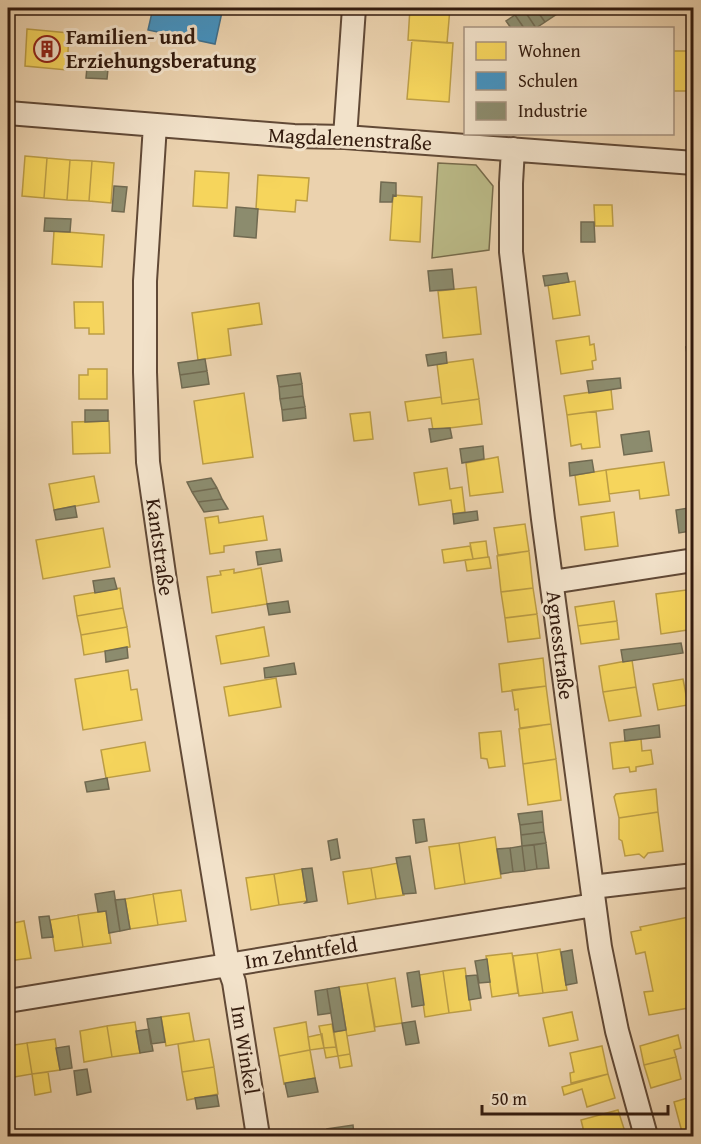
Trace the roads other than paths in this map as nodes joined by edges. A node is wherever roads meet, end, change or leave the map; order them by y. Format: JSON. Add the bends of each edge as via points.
{"nodes":[{"id":1,"x":354,"y":8,"type":"edge"},
{"id":2,"x":8,"y":113,"type":"edge"},
{"id":3,"x":155,"y":125,"type":"junction"},
{"id":4,"x":345,"y":137,"type":"junction"},
{"id":5,"x":513,"y":149,"type":"junction"},
{"id":6,"x":693,"y":163,"type":"edge"},
{"id":7,"x":693,"y":560,"type":"edge"},
{"id":8,"x":552,"y":582,"type":"junction"},
{"id":9,"x":693,"y":874,"type":"edge"},
{"id":10,"x":593,"y":896,"type":"junction"},
{"id":11,"x":228,"y":965,"type":"junction"},
{"id":12,"x":8,"y":1001,"type":"edge"},
{"id":13,"x":258,"y":1137,"type":"edge"},
{"id":14,"x":646,"y":1137,"type":"edge"}],
"edges":[{"from":1,"to":4,"type":"street"},
{"from":2,"to":3,"type":"street","name":"Magdalenenstraße"},
{"from":3,"to":4,"type":"street","name":"Magdalenenstraße"},
{"from":3,"to":11,"type":"street","name":"Kantstraße","via":[[145,281],[148,462]]},
{"from":4,"to":5,"type":"street","name":"Magdalenenstraße"},
{"from":5,"to":6,"type":"street","name":"Magdalenenstraße"},
{"from":5,"to":8,"type":"street","name":"Agnesstraße","via":[[511,252]]},
{"from":7,"to":8,"type":"street"},
{"from":8,"to":10,"type":"street","name":"Agnesstraße"},
{"from":9,"to":10,"type":"street","name":"Im Zehntfeld"},
{"from":10,"to":11,"type":"street","name":"Im Zehntfeld"},
{"from":10,"to":14,"type":"street","name":"Agnesstraße","via":[[617,1031]]},
{"from":11,"to":12,"type":"street","name":"Im Zehntfeld"},
{"from":11,"to":13,"type":"street","name":"Im Winkel"}]}
